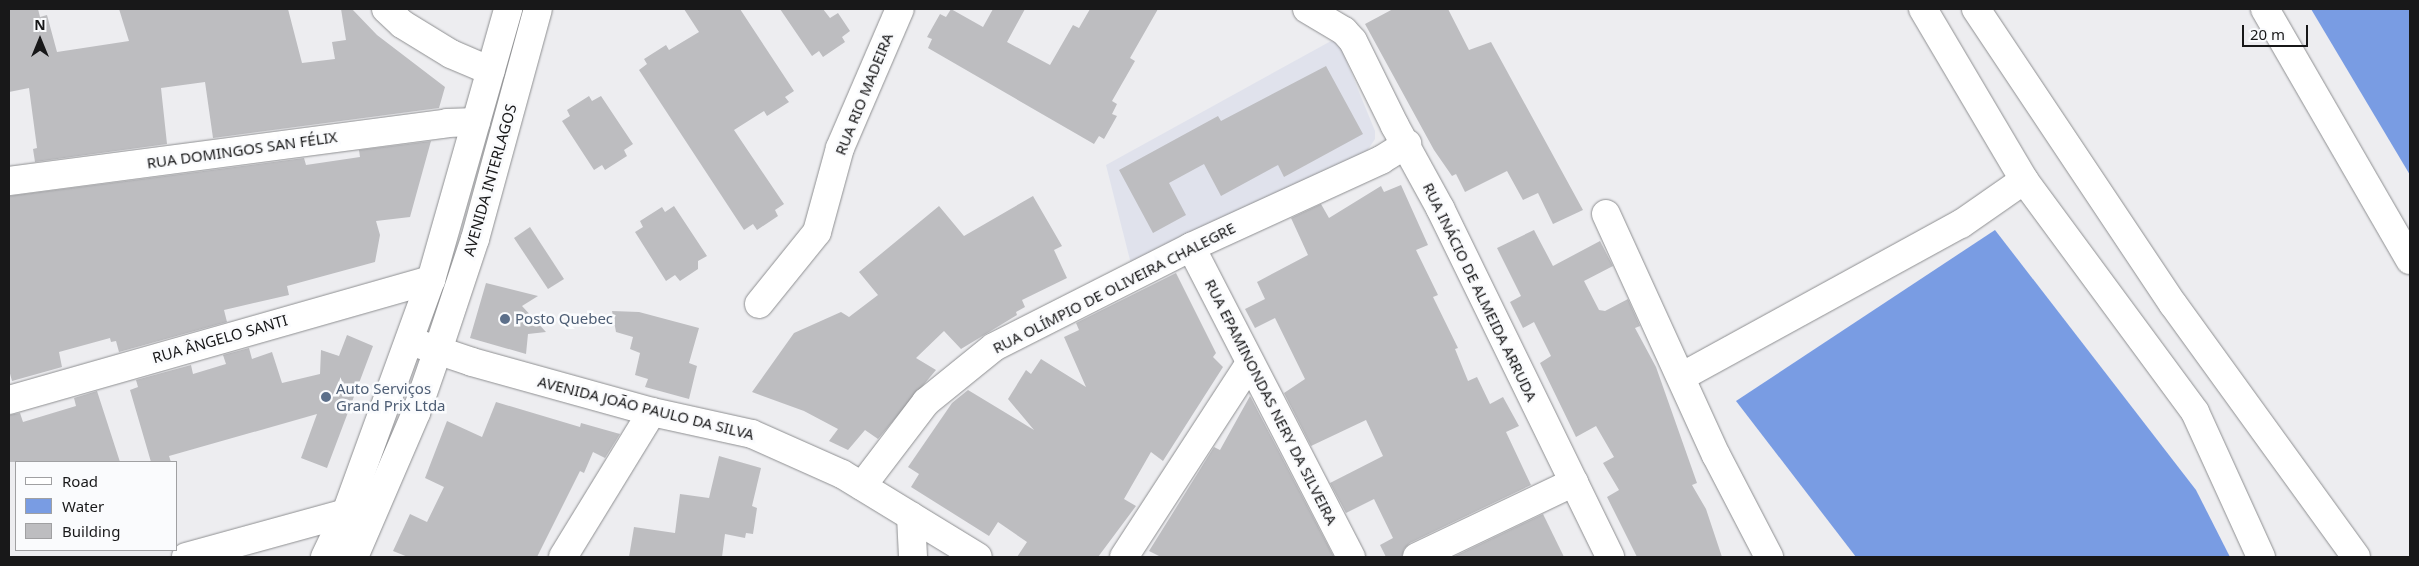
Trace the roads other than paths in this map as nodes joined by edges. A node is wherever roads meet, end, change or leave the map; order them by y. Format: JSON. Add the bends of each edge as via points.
{"nodes":[{"id":1,"x":386,"y":9,"type":"edge"},
{"id":2,"x":508,"y":9,"type":"edge"},
{"id":3,"x":538,"y":9,"type":"edge"},
{"id":4,"x":1923,"y":9,"type":"edge"},
{"id":5,"x":1976,"y":9,"type":"edge"},
{"id":6,"x":2265,"y":9,"type":"edge"},
{"id":7,"x":896,"y":10,"type":"edge"},
{"id":8,"x":1330,"y":18,"type":"edge"},
{"id":9,"x":491,"y":71,"type":"junction"},
{"id":10,"x":476,"y":122,"type":"junction"},
{"id":11,"x":1407,"y":144,"type":"junction"},
{"id":12,"x":2024,"y":180,"type":"junction"},
{"id":13,"x":9,"y":181,"type":"edge"},
{"id":14,"x":1606,"y":214,"type":"dead end"},
{"id":15,"x":1191,"y":247,"type":"junction"},
{"id":16,"x":2410,"y":260,"type":"edge"},
{"id":17,"x":431,"y":280,"type":"junction"},
{"id":18,"x":759,"y":304,"type":"dead end"},
{"id":19,"x":410,"y":341,"type":"junction"},
{"id":20,"x":438,"y":350,"type":"junction"},
{"id":21,"x":1250,"y":363,"type":"junction"},
{"id":22,"x":1681,"y":377,"type":"junction"},
{"id":23,"x":9,"y":400,"type":"edge"},
{"id":24,"x":652,"y":412,"type":"junction"},
{"id":25,"x":1574,"y":482,"type":"junction"},
{"id":26,"x":862,"y":486,"type":"junction"},
{"id":27,"x":346,"y":513,"type":"junction"},
{"id":28,"x":910,"y":516,"type":"junction"},
{"id":29,"x":186,"y":557,"type":"edge"},
{"id":30,"x":325,"y":557,"type":"edge"},
{"id":31,"x":354,"y":557,"type":"edge"},
{"id":32,"x":563,"y":557,"type":"edge"},
{"id":33,"x":913,"y":557,"type":"edge"},
{"id":34,"x":978,"y":557,"type":"edge"},
{"id":35,"x":1124,"y":557,"type":"edge"},
{"id":36,"x":1351,"y":557,"type":"edge"},
{"id":37,"x":1418,"y":557,"type":"edge"},
{"id":38,"x":1610,"y":557,"type":"edge"},
{"id":39,"x":1769,"y":557,"type":"edge"},
{"id":40,"x":2261,"y":557,"type":"edge"},
{"id":41,"x":2356,"y":557,"type":"edge"}],
"edges":[{"from":1,"to":9,"type":"street","via":[[402,24],[451,54]]},
{"from":2,"to":9,"type":"street","name":"AVENIDA INTERLAGOS"},
{"from":3,"to":20,"type":"street","name":"AVENIDA INTERLAGOS","via":[[475,239]]},
{"from":4,"to":12,"type":"street"},
{"from":5,"to":41,"type":"street","via":[[2174,304]]},
{"from":6,"to":16,"type":"street"},
{"from":7,"to":18,"type":"street","name":"RUA RIO MADEIRA","via":[[840,148],[817,232]]},
{"from":8,"to":11,"type":"street","name":"RUA INÁCIO DE ALMEIDA ARRUDA","via":[[1353,40],[1394,126]]},
{"from":9,"to":10,"type":"street","name":"AVENIDA INTERLAGOS"},
{"from":10,"to":13,"type":"street","name":"RUA DOMINGOS SAN FÉLIX","via":[[447,123]]},
{"from":10,"to":17,"type":"street","name":"AVENIDA INTERLAGOS"},
{"from":11,"to":15,"type":"street","name":"RUA OLÍMPIO DE OLIVEIRA CHALEGRE","via":[[1381,160]]},
{"from":11,"to":25,"type":"street","name":"RUA INÁCIO DE ALMEIDA ARRUDA"},
{"from":12,"to":22,"type":"street","via":[[1961,224]]},
{"from":12,"to":40,"type":"street","via":[[2195,412]]},
{"from":14,"to":22,"type":"street"},
{"from":15,"to":21,"type":"street","name":"RUA EPAMINONDAS NERY DA SILVEIRA"},
{"from":15,"to":26,"type":"street","name":"RUA OLÍMPIO DE OLIVEIRA CHALEGRE","via":[[994,347],[964,368],[926,402]]},
{"from":17,"to":19,"type":"street","name":"AVENIDA INTERLAGOS"},
{"from":17,"to":23,"type":"street","name":"RUA ÂNGELO SANTI"},
{"from":19,"to":20,"type":"street"},
{"from":19,"to":27,"type":"street","name":"AVENIDA INTERLAGOS"},
{"from":20,"to":24,"type":"street","name":"AVENIDA JOÃO PAULO DA SILVA"},
{"from":20,"to":31,"type":"street","name":"AVENIDA INTERLAGOS","via":[[416,413]]},
{"from":21,"to":35,"type":"street"},
{"from":21,"to":36,"type":"street","name":"RUA EPAMINONDAS NERY DA SILVEIRA","via":[[1269,393]]},
{"from":22,"to":39,"type":"street"},
{"from":24,"to":26,"type":"street","name":"AVENIDA JOÃO PAULO DA SILVA","via":[[752,434]]},
{"from":24,"to":32,"type":"street"},
{"from":25,"to":37,"type":"street"},
{"from":25,"to":38,"type":"street","name":"RUA INÁCIO DE ALMEIDA ARRUDA"},
{"from":26,"to":28,"type":"street","name":"AVENIDA JOÃO PAULO DA SILVA"},
{"from":27,"to":29,"type":"street"},
{"from":27,"to":30,"type":"street","name":"AVENIDA INTERLAGOS"},
{"from":28,"to":33,"type":"street"},
{"from":28,"to":34,"type":"street","name":"AVENIDA JOÃO PAULO DA SILVA"}]}
